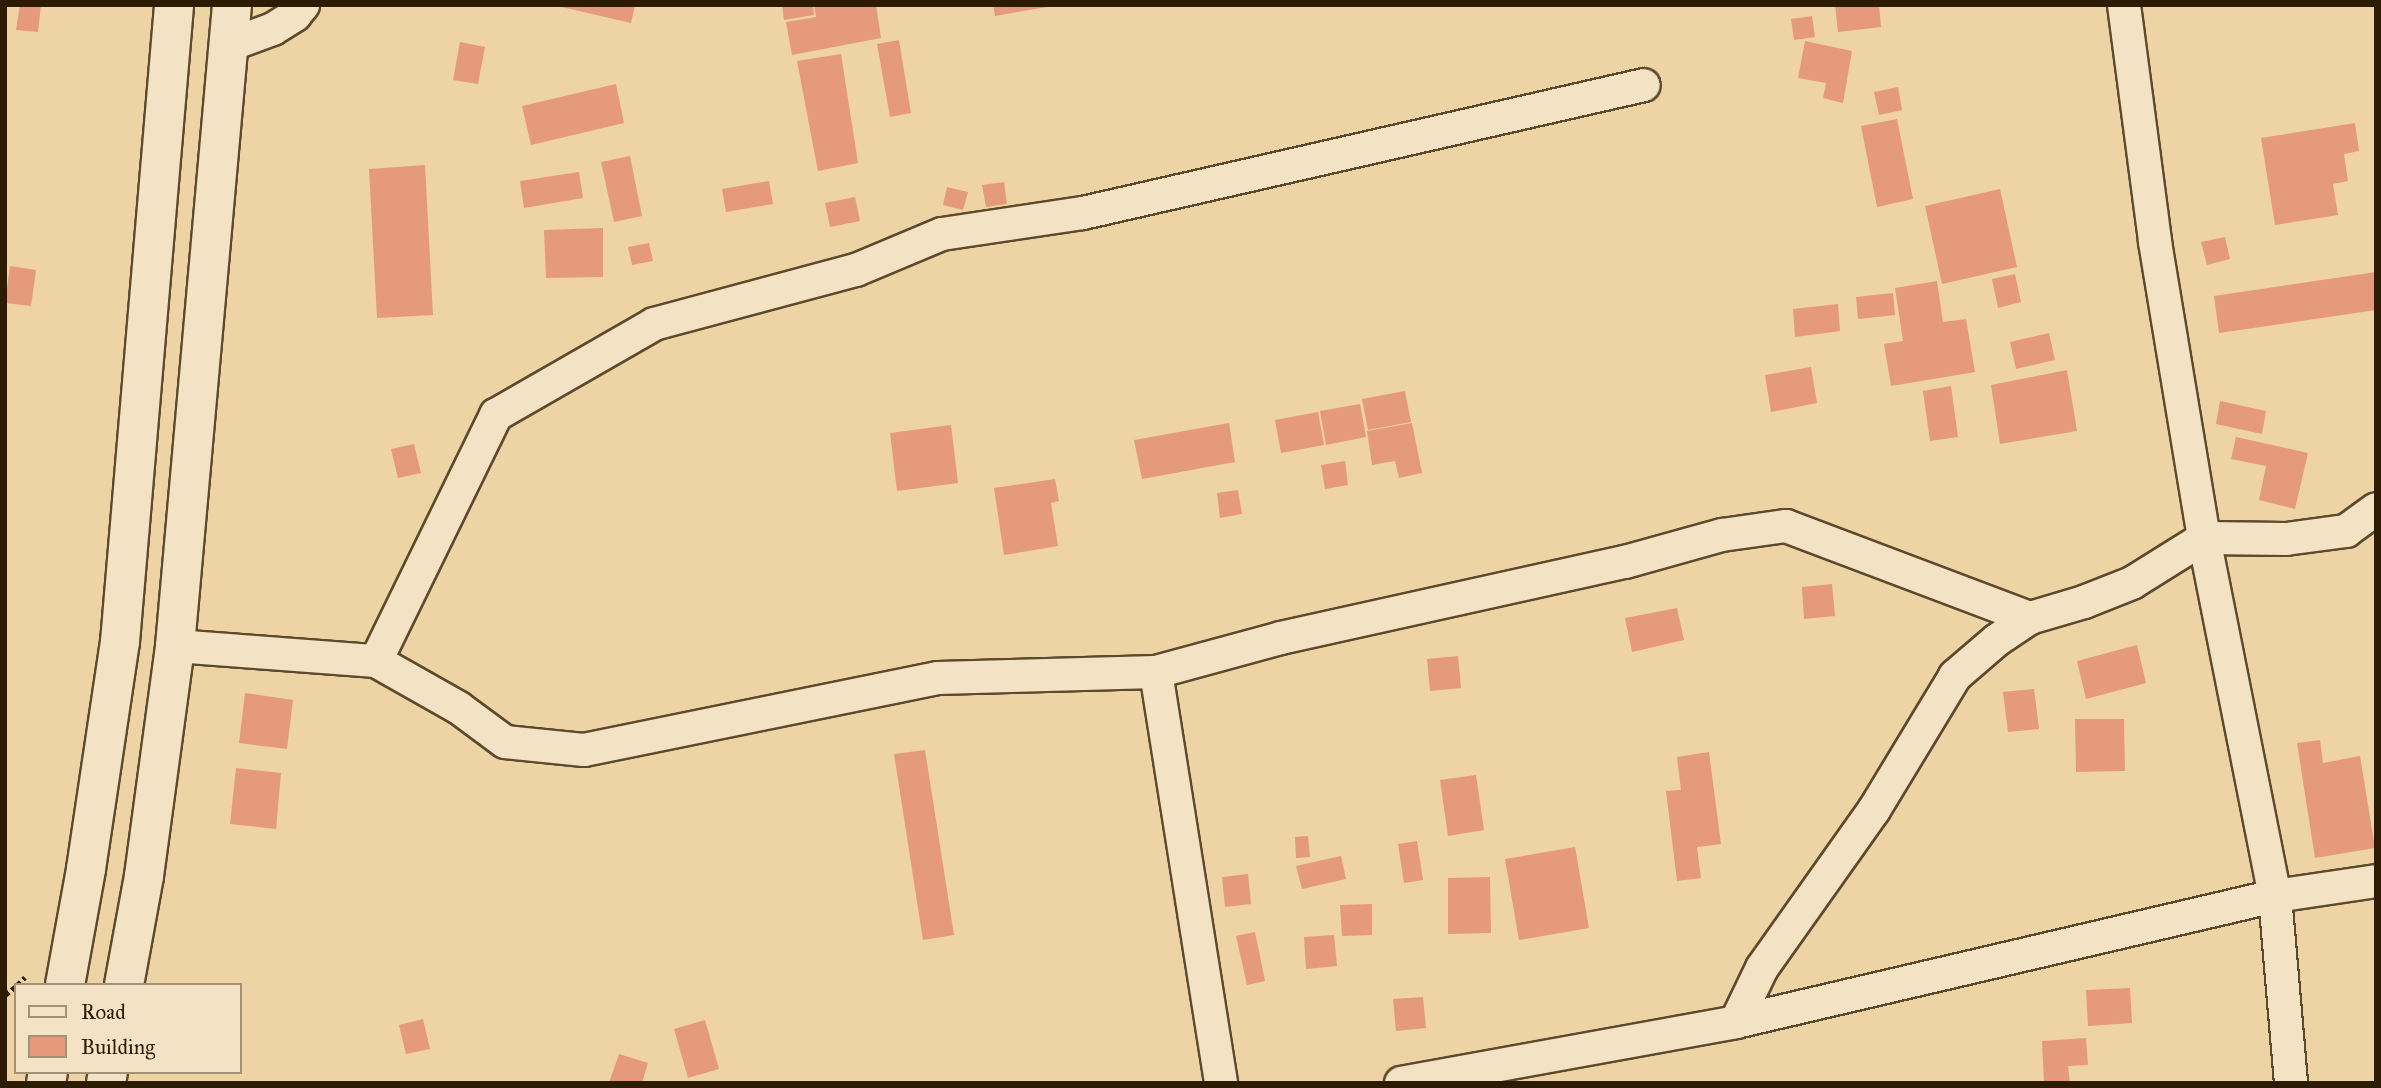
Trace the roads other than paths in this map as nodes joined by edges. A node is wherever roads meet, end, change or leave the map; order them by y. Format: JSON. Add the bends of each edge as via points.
{"nodes":[{"id":1,"x":174,"y":5,"type":"edge"},
{"id":2,"x":232,"y":5,"type":"edge"},
{"id":3,"x":303,"y":5,"type":"edge"},
{"id":4,"x":2124,"y":5,"type":"edge"},
{"id":5,"x":227,"y":46,"type":"junction"},
{"id":6,"x":1644,"y":85,"type":"dead end"},
{"id":7,"x":2376,"y":509,"type":"edge"},
{"id":8,"x":2204,"y":538,"type":"junction"},
{"id":9,"x":2030,"y":618,"type":"junction"},
{"id":10,"x":120,"y":642,"type":"junction"},
{"id":11,"x":175,"y":646,"type":"junction"},
{"id":12,"x":376,"y":661,"type":"junction"},
{"id":13,"x":1156,"y":671,"type":"junction"},
{"id":14,"x":2376,"y":880,"type":"edge"},
{"id":15,"x":2275,"y":896,"type":"junction"},
{"id":16,"x":65,"y":983,"type":"edge"},
{"id":17,"x":124,"y":983,"type":"edge"},
{"id":18,"x":1736,"y":1022,"type":"junction"},
{"id":19,"x":1221,"y":1083,"type":"edge"},
{"id":20,"x":1401,"y":1083,"type":"edge"},
{"id":21,"x":2291,"y":1083,"type":"edge"}],
"edges":[{"from":1,"to":10,"type":"street"},
{"from":2,"to":5,"type":"street"},
{"from":3,"to":5,"type":"street","via":[[273,29]]},
{"from":4,"to":8,"type":"street","via":[[2155,242]]},
{"from":5,"to":11,"type":"street"},
{"from":6,"to":12,"type":"street","via":[[1083,212],[942,234],[856,270],[654,324],[496,415]]},
{"from":7,"to":8,"type":"street","via":[[2346,531],[2286,539]]},
{"from":8,"to":9,"type":"street","via":[[2132,583]]},
{"from":8,"to":15,"type":"street"},
{"from":9,"to":13,"type":"street","via":[[1786,526],[1722,536]]},
{"from":9,"to":18,"type":"street","via":[[1955,676],[1874,810],[1762,968]]},
{"from":10,"to":11,"type":"street"},
{"from":10,"to":16,"type":"street"},
{"from":11,"to":12,"type":"street"},
{"from":11,"to":17,"type":"street","via":[[144,876]]},
{"from":12,"to":13,"type":"street","via":[[459,708],[505,741],[584,750],[938,678]]},
{"from":13,"to":19,"type":"street"},
{"from":14,"to":15,"type":"street"},
{"from":15,"to":18,"type":"street"},
{"from":15,"to":21,"type":"street"},
{"from":18,"to":20,"type":"street"}]}
